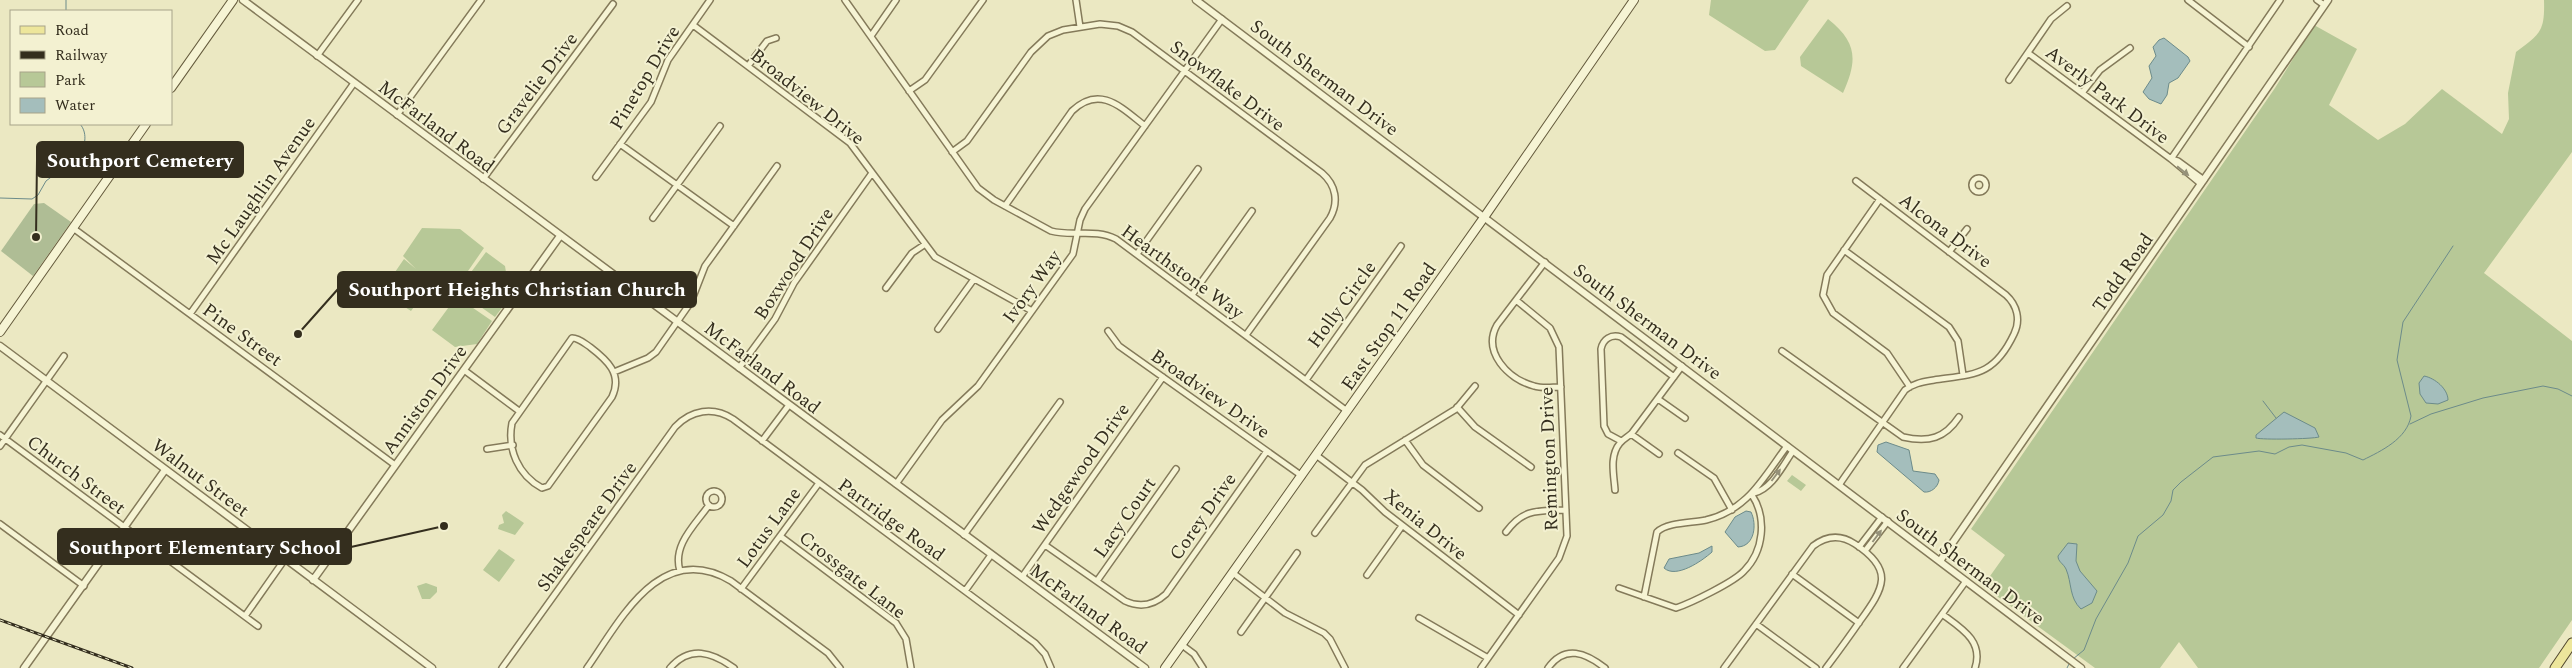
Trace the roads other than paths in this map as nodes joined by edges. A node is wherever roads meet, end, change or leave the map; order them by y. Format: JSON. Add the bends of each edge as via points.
{"nodes":[{"id":1,"x":234,"y":0,"type":"edge"},
{"id":2,"x":242,"y":0,"type":"edge"},
{"id":3,"x":358,"y":0,"type":"edge"},
{"id":4,"x":481,"y":0,"type":"edge"},
{"id":5,"x":710,"y":0,"type":"edge"},
{"id":6,"x":846,"y":0,"type":"edge"},
{"id":7,"x":896,"y":0,"type":"edge"},
{"id":8,"x":983,"y":0,"type":"edge"},
{"id":9,"x":1076,"y":0,"type":"edge"},
{"id":10,"x":1196,"y":0,"type":"edge"},
{"id":11,"x":1634,"y":0,"type":"edge"},
{"id":12,"x":2188,"y":0,"type":"edge"},
{"id":13,"x":2280,"y":0,"type":"edge"},
{"id":14,"x":2317,"y":0,"type":"edge"},
{"id":15,"x":2326,"y":2,"type":"edge"},
{"id":16,"x":613,"y":4,"type":"dead end"},
{"id":17,"x":2067,"y":6,"type":"dead end"},
{"id":18,"x":1222,"y":19,"type":"junction"},
{"id":19,"x":693,"y":25,"type":"junction"},
{"id":20,"x":1080,"y":27,"type":"junction"},
{"id":21,"x":871,"y":36,"type":"junction"},
{"id":22,"x":776,"y":38,"type":"dead end"},
{"id":23,"x":2248,"y":47,"type":"junction"},
{"id":24,"x":2130,"y":48,"type":"dead end"},
{"id":25,"x":2028,"y":53,"type":"junction"},
{"id":26,"x":317,"y":56,"type":"junction"},
{"id":27,"x":748,"y":66,"type":"junction"},
{"id":28,"x":1185,"y":71,"type":"junction"},
{"id":29,"x":2009,"y":80,"type":"dead end"},
{"id":30,"x":354,"y":83,"type":"junction"},
{"id":31,"x":172,"y":87,"type":"edge"},
{"id":32,"x":910,"y":91,"type":"junction"},
{"id":33,"x":2082,"y":93,"type":"junction"},
{"id":34,"x":397,"y":115,"type":"junction"},
{"id":35,"x":145,"y":125,"type":"edge"},
{"id":36,"x":720,"y":126,"type":"dead end"},
{"id":37,"x":1145,"y":126,"type":"junction"},
{"id":38,"x":620,"y":144,"type":"junction"},
{"id":39,"x":952,"y":152,"type":"junction"},
{"id":40,"x":2171,"y":159,"type":"junction"},
{"id":41,"x":777,"y":166,"type":"dead end"},
{"id":42,"x":1198,"y":169,"type":"dead end"},
{"id":43,"x":872,"y":173,"type":"junction"},
{"id":44,"x":596,"y":177,"type":"dead end"},
{"id":45,"x":483,"y":179,"type":"junction"},
{"id":46,"x":1856,"y":181,"type":"dead end"},
{"id":47,"x":2202,"y":182,"type":"junction"},
{"id":48,"x":677,"y":185,"type":"junction"},
{"id":49,"x":1880,"y":199,"type":"junction"},
{"id":50,"x":1005,"y":206,"type":"junction"},
{"id":51,"x":1252,"y":211,"type":"dead end"},
{"id":52,"x":1485,"y":216,"type":"junction"},
{"id":53,"x":653,"y":218,"type":"dead end"},
{"id":54,"x":734,"y":226,"type":"junction"},
{"id":55,"x":73,"y":228,"type":"junction"},
{"id":56,"x":1967,"y":229,"type":"dead end"},
{"id":57,"x":1078,"y":233,"type":"junction"},
{"id":58,"x":560,"y":236,"type":"junction"},
{"id":59,"x":924,"y":245,"type":"junction"},
{"id":60,"x":1401,"y":246,"type":"dead end"},
{"id":61,"x":1844,"y":250,"type":"junction"},
{"id":62,"x":1949,"y":252,"type":"junction"},
{"id":63,"x":1137,"y":254,"type":"junction"},
{"id":64,"x":1545,"y":262,"type":"junction"},
{"id":65,"x":974,"y":279,"type":"junction"},
{"id":66,"x":886,"y":288,"type":"dead end"},
{"id":67,"x":1192,"y":295,"type":"junction"},
{"id":68,"x":1516,"y":300,"type":"junction"},
{"id":69,"x":1032,"y":311,"type":"junction"},
{"id":70,"x":190,"y":314,"type":"junction"},
{"id":71,"x":677,"y":322,"type":"junction"},
{"id":72,"x":938,"y":329,"type":"dead end"},
{"id":73,"x":1108,"y":331,"type":"dead end"},
{"id":74,"x":0,"y":332,"type":"edge"},
{"id":75,"x":1246,"y":335,"type":"junction"},
{"id":76,"x":0,"y":346,"type":"edge"},
{"id":77,"x":1782,"y":351,"type":"dead end"},
{"id":78,"x":64,"y":356,"type":"dead end"},
{"id":79,"x":1682,"y":366,"type":"junction"},
{"id":80,"x":739,"y":368,"type":"junction"},
{"id":81,"x":464,"y":370,"type":"junction"},
{"id":82,"x":614,"y":372,"type":"junction"},
{"id":83,"x":1963,"y":376,"type":"junction"},
{"id":84,"x":1163,"y":377,"type":"junction"},
{"id":85,"x":1674,"y":377,"type":"junction"},
{"id":86,"x":46,"y":380,"type":"junction"},
{"id":87,"x":1306,"y":380,"type":"junction"},
{"id":88,"x":1475,"y":386,"type":"dead end"},
{"id":89,"x":1561,"y":387,"type":"junction"},
{"id":90,"x":1910,"y":387,"type":"junction"},
{"id":91,"x":1658,"y":399,"type":"junction"},
{"id":92,"x":1060,"y":402,"type":"dead end"},
{"id":93,"x":789,"y":405,"type":"junction"},
{"id":94,"x":1457,"y":407,"type":"junction"},
{"id":95,"x":519,"y":410,"type":"junction"},
{"id":96,"x":702,"y":411,"type":"joint"},
{"id":97,"x":1348,"y":411,"type":"junction"},
{"id":98,"x":1960,"y":417,"type":"dead end"},
{"id":99,"x":1685,"y":418,"type":"dead end"},
{"id":100,"x":1881,"y":424,"type":"junction"},
{"id":101,"x":1631,"y":434,"type":"junction"},
{"id":102,"x":0,"y":435,"type":"edge"},
{"id":103,"x":5,"y":439,"type":"junction"},
{"id":104,"x":1405,"y":440,"type":"junction"},
{"id":105,"x":762,"y":441,"type":"junction"},
{"id":106,"x":1621,"y":441,"type":"junction"},
{"id":107,"x":513,"y":445,"type":"junction"},
{"id":108,"x":0,"y":446,"type":"edge"},
{"id":109,"x":1787,"y":446,"type":"junction"},
{"id":110,"x":487,"y":449,"type":"dead end"},
{"id":111,"x":1267,"y":451,"type":"junction"},
{"id":112,"x":1793,"y":451,"type":"junction"},
{"id":113,"x":1678,"y":453,"type":"dead end"},
{"id":114,"x":1659,"y":454,"type":"dead end"},
{"id":115,"x":1316,"y":455,"type":"junction"},
{"id":116,"x":396,"y":465,"type":"junction"},
{"id":117,"x":1531,"y":467,"type":"dead end"},
{"id":118,"x":1176,"y":469,"type":"dead end"},
{"id":119,"x":165,"y":470,"type":"junction"},
{"id":120,"x":1302,"y":476,"type":"junction"},
{"id":121,"x":1351,"y":482,"type":"junction"},
{"id":122,"x":819,"y":483,"type":"junction"},
{"id":123,"x":896,"y":484,"type":"junction"},
{"id":124,"x":1839,"y":485,"type":"junction"},
{"id":125,"x":1615,"y":490,"type":"dead end"},
{"id":126,"x":1753,"y":494,"type":"junction"},
{"id":127,"x":709,"y":505,"type":"dead end"},
{"id":128,"x":1479,"y":508,"type":"dead end"},
{"id":129,"x":1566,"y":510,"type":"junction"},
{"id":130,"x":1732,"y":510,"type":"junction"},
{"id":131,"x":1882,"y":517,"type":"junction"},
{"id":132,"x":1888,"y":521,"type":"junction"},
{"id":133,"x":0,"y":524,"type":"edge"},
{"id":134,"x":1402,"y":526,"type":"junction"},
{"id":135,"x":124,"y":527,"type":"junction"},
{"id":136,"x":1506,"y":532,"type":"dead end"},
{"id":137,"x":1315,"y":533,"type":"dead end"},
{"id":138,"x":964,"y":535,"type":"junction"},
{"id":139,"x":780,"y":536,"type":"junction"},
{"id":140,"x":1045,"y":544,"type":"junction"},
{"id":141,"x":1860,"y":547,"type":"junction"},
{"id":142,"x":1865,"y":551,"type":"junction"},
{"id":143,"x":1297,"y":553,"type":"dead end"},
{"id":144,"x":992,"y":555,"type":"junction"},
{"id":145,"x":285,"y":559,"type":"junction"},
{"id":146,"x":1940,"y":561,"type":"junction"},
{"id":147,"x":680,"y":571,"type":"junction"},
{"id":148,"x":1233,"y":573,"type":"junction"},
{"id":149,"x":1792,"y":574,"type":"junction"},
{"id":150,"x":1367,"y":575,"type":"dead end"},
{"id":151,"x":1022,"y":577,"type":"junction"},
{"id":152,"x":313,"y":580,"type":"junction"},
{"id":153,"x":1966,"y":580,"type":"junction"},
{"id":154,"x":1097,"y":581,"type":"junction"},
{"id":155,"x":84,"y":586,"type":"junction"},
{"id":156,"x":1619,"y":588,"type":"dead end"},
{"id":157,"x":741,"y":589,"type":"junction"},
{"id":158,"x":965,"y":591,"type":"junction"},
{"id":159,"x":1644,"y":597,"type":"junction"},
{"id":160,"x":1265,"y":598,"type":"junction"},
{"id":161,"x":1942,"y":614,"type":"junction"},
{"id":162,"x":1519,"y":615,"type":"junction"},
{"id":163,"x":244,"y":616,"type":"junction"},
{"id":164,"x":1419,"y":618,"type":"dead end"},
{"id":165,"x":1859,"y":623,"type":"junction"},
{"id":166,"x":1756,"y":624,"type":"junction"},
{"id":167,"x":258,"y":626,"type":"dead end"},
{"id":168,"x":1241,"y":632,"type":"dead end"},
{"id":169,"x":2572,"y":643,"type":"edge"},
{"id":170,"x":1182,"y":645,"type":"junction"},
{"id":171,"x":1488,"y":658,"type":"junction"},
{"id":172,"x":24,"y":668,"type":"edge"},
{"id":173,"x":432,"y":668,"type":"edge"},
{"id":174,"x":502,"y":668,"type":"edge"},
{"id":175,"x":587,"y":668,"type":"edge"},
{"id":176,"x":670,"y":668,"type":"edge"},
{"id":177,"x":734,"y":668,"type":"edge"},
{"id":178,"x":840,"y":668,"type":"edge"},
{"id":179,"x":911,"y":668,"type":"edge"},
{"id":180,"x":1051,"y":668,"type":"edge"},
{"id":181,"x":1146,"y":668,"type":"edge"},
{"id":182,"x":1165,"y":668,"type":"edge"},
{"id":183,"x":1203,"y":668,"type":"edge"},
{"id":184,"x":1344,"y":668,"type":"edge"},
{"id":185,"x":1481,"y":668,"type":"edge"},
{"id":186,"x":1548,"y":668,"type":"edge"},
{"id":187,"x":1605,"y":668,"type":"edge"},
{"id":188,"x":1724,"y":668,"type":"edge"},
{"id":189,"x":1816,"y":668,"type":"edge"},
{"id":190,"x":1826,"y":668,"type":"edge"},
{"id":191,"x":1903,"y":668,"type":"edge"},
{"id":192,"x":1975,"y":668,"type":"edge"},
{"id":193,"x":2081,"y":668,"type":"edge"},
{"id":194,"x":2555,"y":668,"type":"edge"}],
"edges":[{"from":1,"to":31,"type":"main road"},
{"from":2,"to":26,"type":"street","name":"McFarland Road"},
{"from":3,"to":26,"type":"street"},
{"from":4,"to":34,"type":"street"},
{"from":5,"to":19,"type":"street","name":"Pinetop Drive"},
{"from":6,"to":21,"type":"street","name":"Hearthstone Way"},
{"from":7,"to":21,"type":"street"},
{"from":8,"to":32,"type":"street","via":[[925,80]]},
{"from":9,"to":20,"type":"street"},
{"from":10,"to":18,"type":"street","name":"South Sherman Drive"},
{"from":11,"to":52,"type":"main road","name":"East Stop 11 Road"},
{"from":12,"to":23,"type":"street"},
{"from":13,"to":23,"type":"street"},
{"from":14,"to":15,"type":"street"},
{"from":15,"to":47,"type":"street","name":"Todd Road"},
{"from":16,"to":45,"type":"street","name":"Gravelie Drive"},
{"from":17,"to":25,"type":"street","via":[[2051,20]]},
{"from":18,"to":28,"type":"street","name":"Ivory Way"},
{"from":18,"to":52,"type":"street","name":"South Sherman Drive"},
{"from":19,"to":27,"type":"street","name":"Broadview Drive"},
{"from":19,"to":38,"type":"street","name":"Pinetop Drive","via":[[668,60],[651,102]]},
{"from":20,"to":28,"type":"street","name":"Snowflake Drive","via":[[1105,24],[1124,28]]},
{"from":20,"to":39,"type":"street","name":"Snowflake Drive","via":[[1056,32],[1038,44],[967,142]]},
{"from":21,"to":32,"type":"street","name":"Hearthstone Way"},
{"from":22,"to":27,"type":"street","via":[[767,41]]},
{"from":23,"to":40,"type":"street"},
{"from":24,"to":33,"type":"street","via":[[2100,70]]},
{"from":25,"to":29,"type":"street"},
{"from":25,"to":33,"type":"street","name":"Averly Park Drive"},
{"from":26,"to":30,"type":"street","name":"McFarland Road"},
{"from":27,"to":43,"type":"street","name":"Broadview Drive","via":[[846,139]]},
{"from":28,"to":37,"type":"street","name":"Ivory Way"},
{"from":28,"to":75,"type":"street","name":"Snowflake Drive","via":[[1324,174],[1333,186],[1335,203],[1330,218]]},
{"from":30,"to":34,"type":"street","name":"McFarland Road"},
{"from":30,"to":70,"type":"street","name":"Mc Laughlin Avenue"},
{"from":32,"to":39,"type":"street","name":"Hearthstone Way"},
{"from":33,"to":40,"type":"street","name":"Averly Park Drive"},
{"from":34,"to":45,"type":"street","name":"McFarland Road"},
{"from":35,"to":55,"type":"main road"},
{"from":36,"to":48,"type":"street"},
{"from":37,"to":50,"type":"street","via":[[1116,104],[1105,100],[1094,99],[1077,106]]},
{"from":37,"to":57,"type":"street","name":"Ivory Way","via":[[1084,212]]},
{"from":38,"to":44,"type":"street","name":"Pinetop Drive"},
{"from":38,"to":48,"type":"street"},
{"from":39,"to":50,"type":"street","name":"Hearthstone Way","via":[[978,188]]},
{"from":40,"to":47,"type":"street","name":"Averly Park Drive","via":[[2178,161]]},
{"from":41,"to":54,"type":"street"},
{"from":42,"to":63,"type":"street"},
{"from":43,"to":59,"type":"street","name":"Broadview Drive"},
{"from":43,"to":80,"type":"street","name":"Boxwood Drive"},
{"from":45,"to":58,"type":"street","name":"McFarland Road"},
{"from":46,"to":49,"type":"street","name":"Alcona Drive"},
{"from":47,"to":146,"type":"street","name":"Todd Road"},
{"from":48,"to":53,"type":"street"},
{"from":48,"to":54,"type":"street"},
{"from":49,"to":61,"type":"street"},
{"from":49,"to":62,"type":"street","name":"Alcona Drive"},
{"from":50,"to":57,"type":"street","name":"Hearthstone Way","via":[[1051,230]]},
{"from":51,"to":67,"type":"street"},
{"from":52,"to":64,"type":"street","name":"South Sherman Drive"},
{"from":52,"to":97,"type":"main road","name":"East Stop 11 Road"},
{"from":54,"to":71,"type":"street","via":[[705,266],[692,302]]},
{"from":55,"to":70,"type":"street","name":"Pine Street"},
{"from":55,"to":74,"type":"main road"},
{"from":56,"to":62,"type":"street"},
{"from":57,"to":63,"type":"street","name":"Hearthstone Way","via":[[1109,236]]},
{"from":57,"to":69,"type":"street","name":"Ivory Way","via":[[1073,254]]},
{"from":58,"to":71,"type":"street","name":"McFarland Road"},
{"from":58,"to":81,"type":"street","name":"Anniston Drive"},
{"from":59,"to":65,"type":"street","name":"Broadview Drive","via":[[939,260]]},
{"from":59,"to":66,"type":"street","via":[[912,253]]},
{"from":60,"to":87,"type":"street","name":"Holly Circle"},
{"from":61,"to":83,"type":"street","via":[[1950,327],[1958,341]]},
{"from":61,"to":90,"type":"street","via":[[1827,275],[1823,291],[1825,300],[1831,311],[1886,351]]},
{"from":62,"to":83,"type":"street","name":"Alcona Drive","via":[[2006,295],[2018,317],[2016,329],[1996,361],[1983,372]]},
{"from":63,"to":67,"type":"street","name":"Hearthstone Way"},
{"from":64,"to":68,"type":"street"},
{"from":64,"to":79,"type":"street","name":"South Sherman Drive"},
{"from":65,"to":69,"type":"street","name":"Broadview Drive"},
{"from":65,"to":72,"type":"street"},
{"from":67,"to":75,"type":"street","name":"Hearthstone Way"},
{"from":68,"to":89,"type":"street","name":"Remington Drive","via":[[1546,323],[1556,337]]},
{"from":68,"to":89,"type":"street","via":[[1497,325],[1493,336],[1494,353],[1505,368],[1530,385]]},
{"from":69,"to":123,"type":"street","name":"Ivory Way","via":[[978,386],[942,420]]},
{"from":70,"to":116,"type":"street","name":"Pine Street"},
{"from":71,"to":80,"type":"street","name":"McFarland Road"},
{"from":71,"to":82,"type":"street","via":[[652,355]]},
{"from":73,"to":84,"type":"street","name":"Broadview Drive","via":[[1117,344]]},
{"from":75,"to":87,"type":"street","name":"Hearthstone Way"},
{"from":76,"to":86,"type":"street","name":"Walnut Street"},
{"from":77,"to":100,"type":"street"},
{"from":78,"to":86,"type":"street"},
{"from":79,"to":85,"type":"street"},
{"from":79,"to":109,"type":"street","name":"South Sherman Drive"},
{"from":80,"to":93,"type":"street","name":"McFarland Road"},
{"from":81,"to":95,"type":"street"},
{"from":81,"to":116,"type":"street","name":"Anniston Drive"},
{"from":82,"to":95,"type":"street","via":[[603,357],[573,338]]},
{"from":82,"to":107,"type":"street","via":[[616,386],[612,397],[548,486],[540,487],[521,472]]},
{"from":83,"to":90,"type":"street","via":[[1920,382]]},
{"from":84,"to":111,"type":"street","name":"Broadview Drive"},
{"from":84,"to":140,"type":"street","name":"Wedgewood Drive"},
{"from":85,"to":91,"type":"street"},
{"from":85,"to":106,"type":"street","via":[[1623,338],[1607,338],[1601,349],[1604,426],[1608,434]]},
{"from":86,"to":103,"type":"street"},
{"from":86,"to":119,"type":"street","name":"Walnut Street"},
{"from":87,"to":97,"type":"street","name":"Hearthstone Way"},
{"from":88,"to":94,"type":"street"},
{"from":89,"to":129,"type":"street","name":"Remington Drive"},
{"from":90,"to":100,"type":"street"},
{"from":91,"to":99,"type":"street"},
{"from":91,"to":101,"type":"street"},
{"from":92,"to":138,"type":"street"},
{"from":93,"to":105,"type":"street"},
{"from":93,"to":123,"type":"street","name":"McFarland Road"},
{"from":94,"to":104,"type":"street"},
{"from":94,"to":117,"type":"street","via":[[1475,427]]},
{"from":95,"to":107,"type":"street","via":[[512,428]]},
{"from":96,"to":105,"type":"street","name":"Partridge Road","via":[[727,416]]},
{"from":96,"to":174,"type":"street","name":"Shakespeare Drive","via":[[686,417],[675,427]]},
{"from":97,"to":115,"type":"main road","name":"East Stop 11 Road"},
{"from":98,"to":100,"type":"street","via":[[1946,433],[1930,440],[1903,438]]},
{"from":100,"to":124,"type":"street"},
{"from":101,"to":106,"type":"street"},
{"from":101,"to":114,"type":"street"},
{"from":102,"to":103,"type":"street","name":"Church Street"},
{"from":103,"to":108,"type":"street"},
{"from":103,"to":135,"type":"street","name":"Church Street"},
{"from":104,"to":121,"type":"street","via":[[1365,465]]},
{"from":104,"to":128,"type":"street","via":[[1423,465]]},
{"from":105,"to":122,"type":"street","name":"Partridge Road"},
{"from":106,"to":125,"type":"street","via":[[1613,458]]},
{"from":107,"to":110,"type":"street"},
{"from":109,"to":112,"type":"street","name":"South Sherman Drive"},
{"from":109,"to":126,"type":"street"},
{"from":111,"to":120,"type":"street","name":"Broadview Drive"},
{"from":111,"to":154,"type":"street","name":"Corey Drive","via":[[1161,598],[1148,605],[1130,604]]},
{"from":112,"to":124,"type":"street","name":"South Sherman Drive"},
{"from":126,"to":112,"type":"street","one_way":true,"via":[[1762,491]]},
{"from":113,"to":130,"type":"street","via":[[1714,478]]},
{"from":115,"to":120,"type":"main road","name":"East Stop 11 Road"},
{"from":115,"to":121,"type":"street","name":"Xenia Drive"},
{"from":116,"to":152,"type":"street","name":"Anniston Drive"},
{"from":118,"to":154,"type":"street","name":"Lacy Court"},
{"from":119,"to":135,"type":"street"},
{"from":119,"to":145,"type":"street","name":"Walnut Street"},
{"from":120,"to":148,"type":"main road","name":"East Stop 11 Road"},
{"from":121,"to":134,"type":"street","name":"Xenia Drive"},
{"from":121,"to":137,"type":"street"},
{"from":122,"to":139,"type":"street","name":"Lotus Lane"},
{"from":122,"to":158,"type":"street","name":"Partridge Road"},
{"from":123,"to":138,"type":"street","name":"McFarland Road"},
{"from":124,"to":131,"type":"street","name":"South Sherman Drive"},
{"from":126,"to":130,"type":"street"},
{"from":126,"to":159,"type":"street","via":[[1761,516],[1761,537],[1754,558],[1742,573],[1677,608]]},
{"from":127,"to":147,"type":"street","via":[[682,542],[678,556]]},
{"from":129,"to":136,"type":"street","via":[[1526,513],[1517,518]]},
{"from":129,"to":162,"type":"street","name":"Remington Drive","via":[[1567,536],[1563,550]]},
{"from":130,"to":159,"type":"street","via":[[1657,532]]},
{"from":131,"to":132,"type":"street","name":"South Sherman Drive"},
{"from":131,"to":141,"type":"street"},
{"from":142,"to":132,"type":"street","one_way":true},
{"from":132,"to":146,"type":"street","name":"South Sherman Drive"},
{"from":133,"to":155,"type":"street"},
{"from":134,"to":150,"type":"street"},
{"from":134,"to":162,"type":"street","name":"Xenia Drive"},
{"from":135,"to":155,"type":"street"},
{"from":135,"to":163,"type":"street","name":"Church Street"},
{"from":138,"to":144,"type":"street","name":"McFarland Road"},
{"from":139,"to":157,"type":"street","name":"Lotus Lane"},
{"from":139,"to":179,"type":"street","name":"Crossgate Lane","via":[[896,623],[906,640]]},
{"from":140,"to":151,"type":"street","name":"Wedgewood Drive"},
{"from":140,"to":154,"type":"street"},
{"from":141,"to":142,"type":"street"},
{"from":141,"to":149,"type":"street","via":[[1841,538],[1820,541]]},
{"from":142,"to":165,"type":"street","via":[[1877,563],[1882,581],[1877,597]]},
{"from":143,"to":160,"type":"street"},
{"from":144,"to":151,"type":"street","name":"McFarland Road"},
{"from":144,"to":158,"type":"street"},
{"from":145,"to":152,"type":"street","name":"Walnut Street"},
{"from":145,"to":163,"type":"street"},
{"from":146,"to":153,"type":"street","name":"South Sherman Drive"},
{"from":147,"to":157,"type":"street","via":[[714,573]]},
{"from":147,"to":175,"type":"street","via":[[658,579],[642,592]]},
{"from":148,"to":160,"type":"street"},
{"from":148,"to":170,"type":"main road","name":"East Stop 11 Road"},
{"from":149,"to":165,"type":"street"},
{"from":149,"to":166,"type":"street"},
{"from":151,"to":181,"type":"street","name":"McFarland Road"},
{"from":152,"to":173,"type":"street","name":"Walnut Street"},
{"from":153,"to":161,"type":"street"},
{"from":153,"to":193,"type":"street","name":"South Sherman Drive"},
{"from":155,"to":172,"type":"street"},
{"from":156,"to":159,"type":"street"},
{"from":157,"to":178,"type":"street","via":[[828,653]]},
{"from":158,"to":180,"type":"street","name":"Partridge Road","via":[[1037,644]]},
{"from":160,"to":168,"type":"street"},
{"from":160,"to":184,"type":"street","via":[[1285,613],[1324,633]]},
{"from":161,"to":191,"type":"street"},
{"from":161,"to":192,"type":"street","via":[[1973,639],[1977,652]]},
{"from":162,"to":171,"type":"street","name":"Remington Drive"},
{"from":163,"to":167,"type":"street","name":"Church Street"},
{"from":164,"to":171,"type":"street"},
{"from":165,"to":190,"type":"street"},
{"from":166,"to":188,"type":"street"},
{"from":166,"to":189,"type":"street"},
{"from":169,"to":194,"type":"main road"},
{"from":170,"to":182,"type":"main road","name":"East Stop 11 Road"},
{"from":170,"to":183,"type":"street","via":[[1194,654]]},
{"from":171,"to":185,"type":"street","name":"Remington Drive"},
{"from":176,"to":177,"type":"street","via":[[694,653],[718,657]]},
{"from":186,"to":187,"type":"street","via":[[1557,658],[1569,653],[1587,655]]}]}
